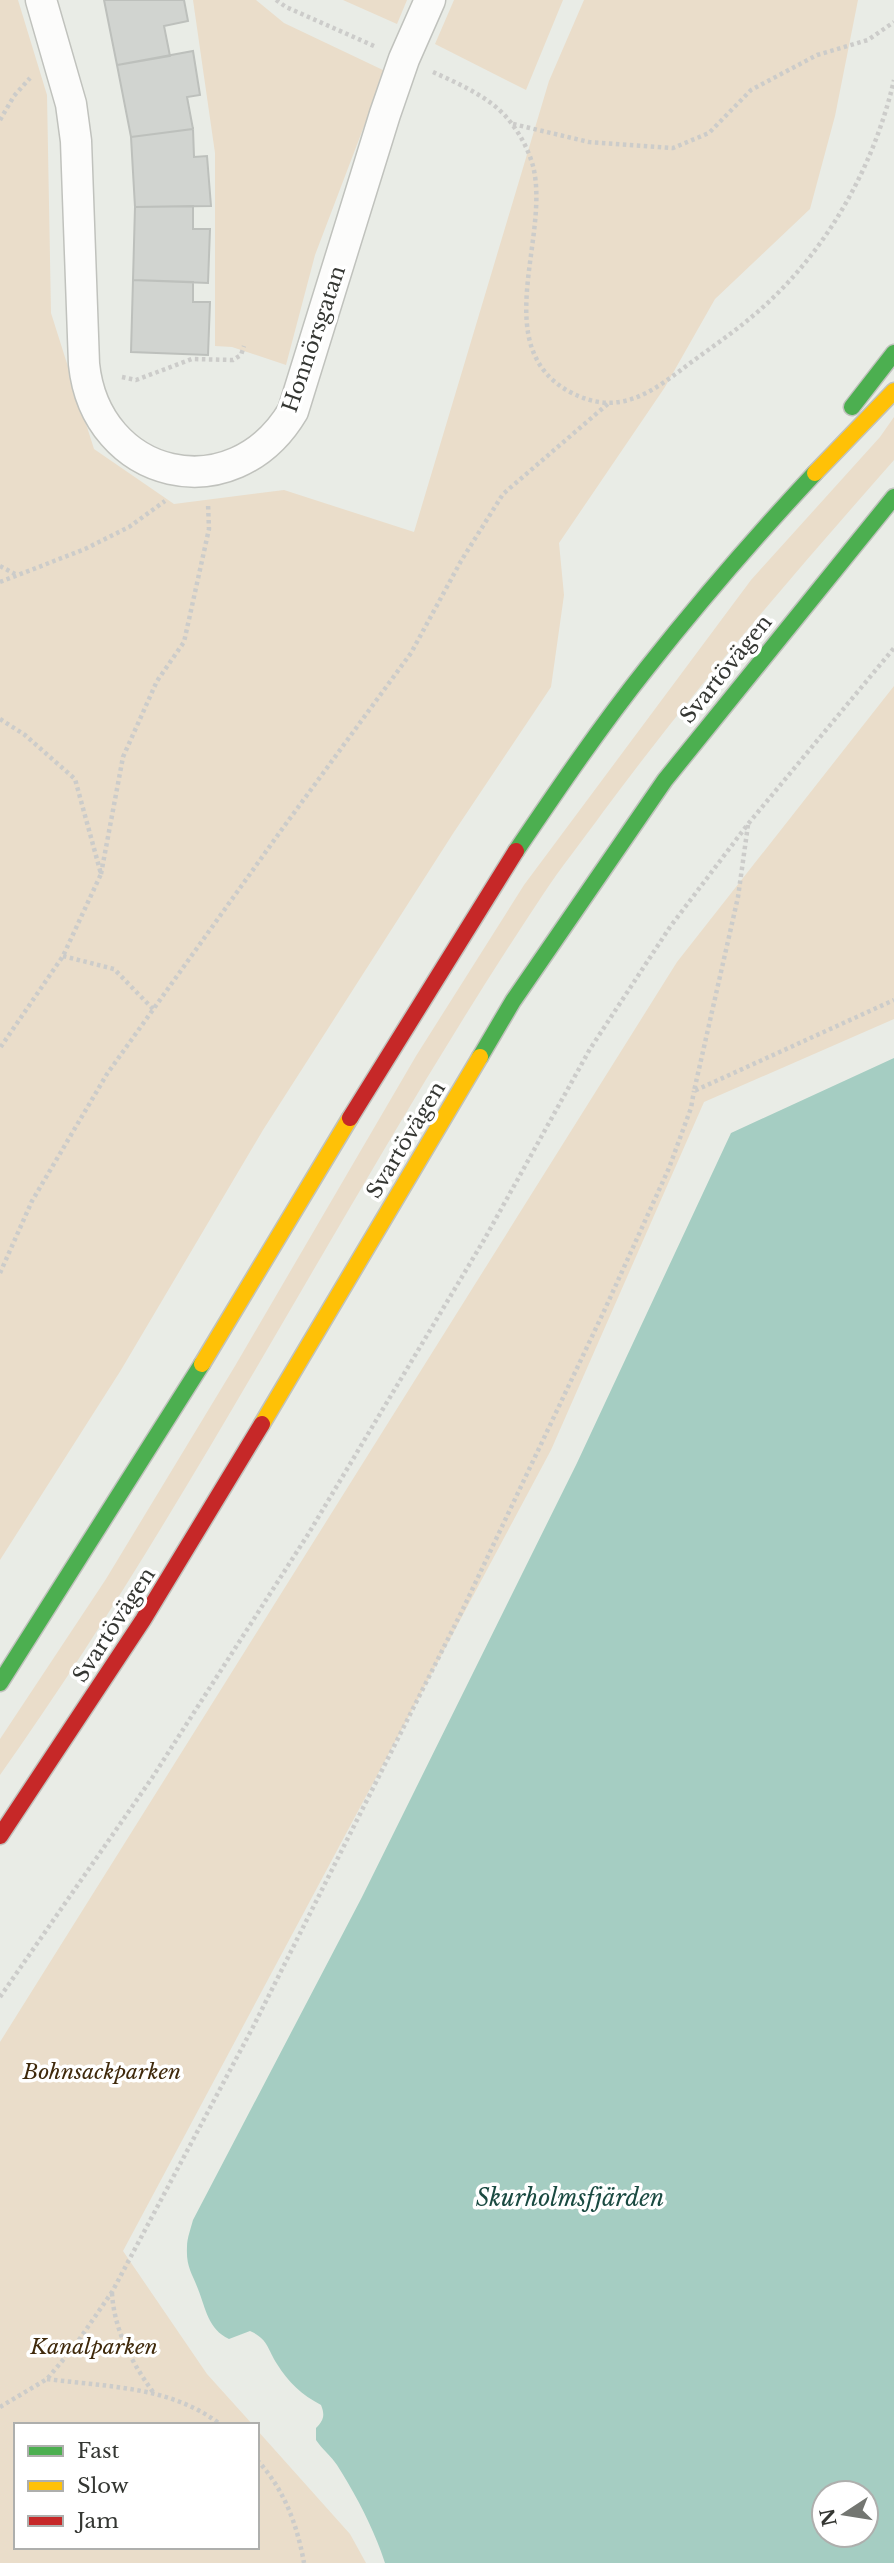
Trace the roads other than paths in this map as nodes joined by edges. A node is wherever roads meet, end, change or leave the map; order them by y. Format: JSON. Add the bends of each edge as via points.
{"nodes":[{"id":1,"x":41,"y":0,"type":"edge"},
{"id":2,"x":430,"y":0,"type":"edge"},
{"id":3,"x":894,"y":354,"type":"edge"},
{"id":4,"x":894,"y":391,"type":"edge"},
{"id":5,"x":802,"y":484,"type":"junction"},
{"id":6,"x":894,"y":497,"type":"edge"},
{"id":7,"x":0,"y":1683,"type":"edge"},
{"id":8,"x":0,"y":1836,"type":"edge"}],
"edges":[{"from":1,"to":2,"type":"street","name":"Honnörsgatan","via":[[71,104],[76,141],[83,364],[90,400],[109,432],[136,456],[170,469],[207,471],[258,452],[272,441],[293,411],[404,59]]},
{"from":3,"to":5,"type":"main road","via":[[851,408]]},
{"from":4,"to":5,"type":"main road"},
{"from":5,"to":7,"type":"main road","via":[[614,711],[509,860],[246,1292]]},
{"from":6,"to":8,"type":"main road","name":"Svartövägen","via":[[665,780],[513,1001],[193,1539]]}]}
